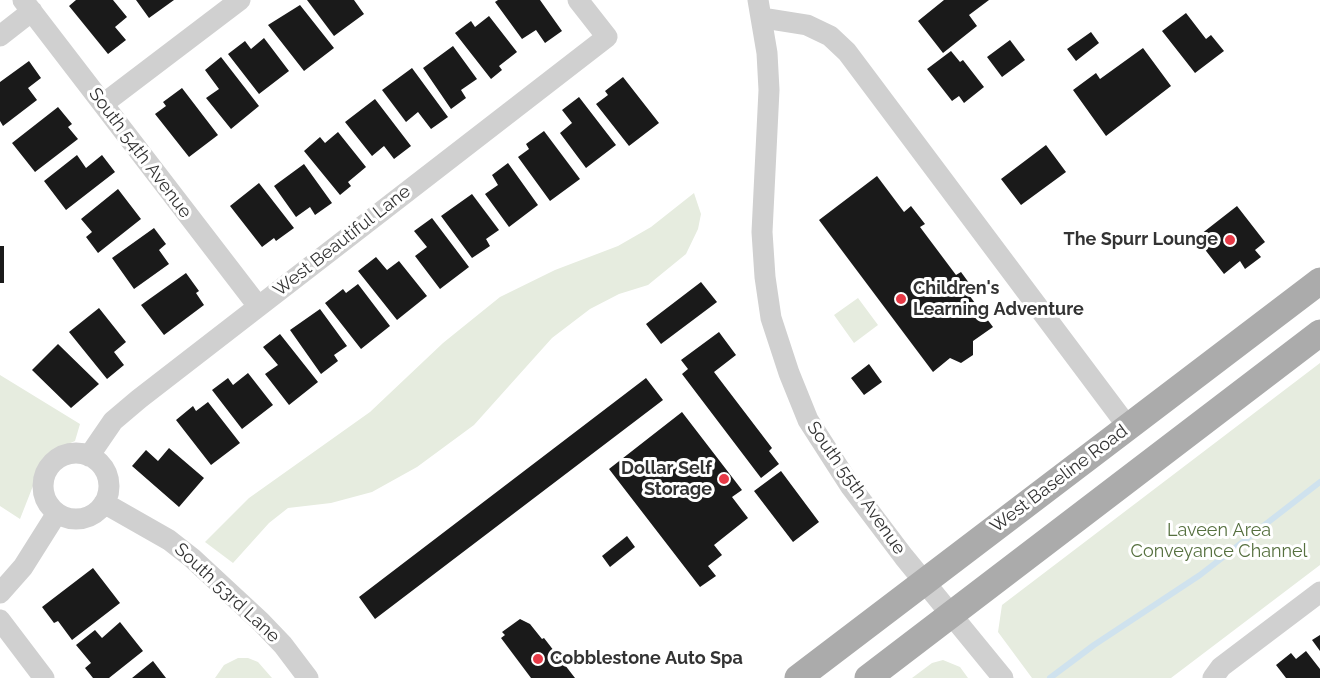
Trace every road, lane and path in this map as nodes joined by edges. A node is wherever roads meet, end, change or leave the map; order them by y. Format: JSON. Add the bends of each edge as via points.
{"nodes":[{"id":1,"x":240,"y":0,"type":"edge"},
{"id":2,"x":578,"y":0,"type":"edge"},
{"id":3,"x":28,"y":6,"type":"edge"},
{"id":4,"x":760,"y":9,"type":"edge"},
{"id":5,"x":0,"y":36,"type":"edge"},
{"id":6,"x":103,"y":105,"type":"junction"},
{"id":7,"x":1320,"y":281,"type":"edge"},
{"id":8,"x":258,"y":306,"type":"junction"},
{"id":9,"x":1320,"y":333,"type":"edge"},
{"id":10,"x":1128,"y":427,"type":"junction"},
{"id":11,"x":89,"y":456,"type":"junction"},
{"id":12,"x":104,"y":503,"type":"junction"},
{"id":13,"x":57,"y":513,"type":"junction"},
{"id":14,"x":924,"y":582,"type":"junction"},
{"id":15,"x":1320,"y":592,"type":"edge"},
{"id":16,"x":0,"y":593,"type":"edge"},
{"id":17,"x":950,"y":614,"type":"junction"},
{"id":18,"x":0,"y":620,"type":"edge"},
{"id":19,"x":44,"y":678,"type":"edge"},
{"id":20,"x":308,"y":678,"type":"edge"},
{"id":21,"x":798,"y":678,"type":"edge"},
{"id":22,"x":868,"y":678,"type":"edge"},
{"id":23,"x":1003,"y":678,"type":"edge"},
{"id":24,"x":1213,"y":678,"type":"edge"}],
"edges":[{"from":1,"to":6,"type":"street"},
{"from":2,"to":8,"type":"street","name":"West Beautiful Lane","via":[[607,37]]},
{"from":3,"to":5,"type":"street"},
{"from":3,"to":6,"type":"street","name":"South 54th Avenue"},
{"from":4,"to":10,"type":"street","name":"South 55th Avenue","via":[[830,36],[847,52]]},
{"from":4,"to":14,"type":"street","name":"South 55th Avenue","via":[[769,90],[762,232],[771,318],[808,420],[851,487]]},
{"from":6,"to":8,"type":"street","name":"South 54th Avenue"},
{"from":7,"to":10,"type":"main road","name":"West Baseline Road"},
{"from":8,"to":11,"type":"street","name":"West Beautiful Lane","via":[[113,421]]},
{"from":9,"to":17,"type":"main road"},
{"from":10,"to":14,"type":"main road","name":"West Baseline Road"},
{"from":11,"to":12,"type":"street","via":[[106,472],[109,483]]},
{"from":11,"to":13,"type":"street","via":[[70,454],[60,458],[46,473],[45,495]]},
{"from":12,"to":13,"type":"street","via":[[97,511],[78,519]]},
{"from":12,"to":20,"type":"street","name":"South 53rd Lane","via":[[169,540],[192,558],[261,622]]},
{"from":13,"to":16,"type":"street","via":[[23,567]]},
{"from":14,"to":17,"type":"street","name":"South 55th Avenue"},
{"from":14,"to":21,"type":"main road","name":"West Baseline Road"},
{"from":15,"to":24,"type":"street","via":[[1221,667]]},
{"from":17,"to":22,"type":"main road"},
{"from":17,"to":23,"type":"street","name":"South 55th Avenue"},
{"from":18,"to":19,"type":"street"}]}
